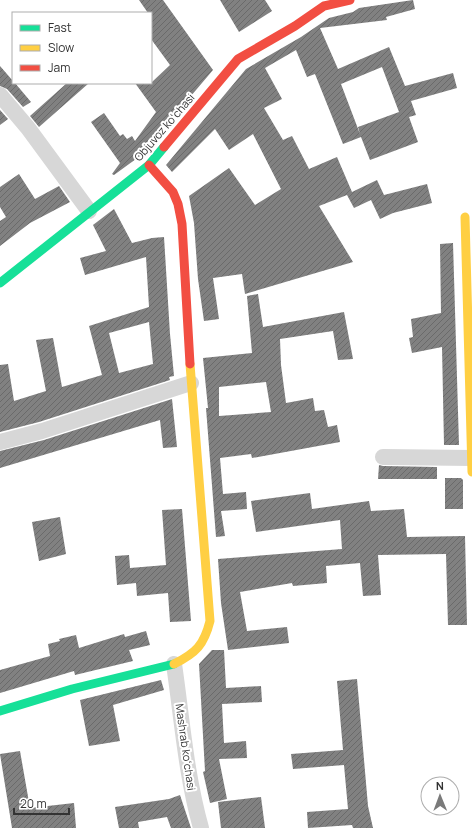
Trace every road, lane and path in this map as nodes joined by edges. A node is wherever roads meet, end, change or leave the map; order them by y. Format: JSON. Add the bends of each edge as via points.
{"nodes":[{"id":1,"x":342,"y":1,"type":"edge"},
{"id":2,"x":0,"y":94,"type":"edge"},
{"id":3,"x":149,"y":165,"type":"junction"},
{"id":4,"x":89,"y":211,"type":"junction"},
{"id":5,"x":465,"y":217,"type":"dead end"},
{"id":6,"x":0,"y":283,"type":"edge"},
{"id":7,"x":191,"y":384,"type":"junction"},
{"id":8,"x":0,"y":442,"type":"edge"},
{"id":9,"x":383,"y":457,"type":"dead end"},
{"id":10,"x":472,"y":458,"type":"edge"},
{"id":11,"x":472,"y":472,"type":"edge"},
{"id":12,"x":174,"y":664,"type":"junction"},
{"id":13,"x":0,"y":711,"type":"edge"},
{"id":14,"x":201,"y":828,"type":"edge"}],
"edges":[{"from":1,"to":3,"type":"street","name":"Objuvoz koʻchasi","via":[[324,6],[238,59]]},
{"from":2,"to":4,"type":"street"},
{"from":3,"to":4,"type":"street","name":"Objuvoz koʻchasi"},
{"from":3,"to":7,"type":"street","via":[[173,192],[182,224]]},
{"from":4,"to":6,"type":"street","name":"Objuvoz koʻchasi"},
{"from":5,"to":10,"type":"street"},
{"from":7,"to":8,"type":"street","via":[[42,432]]},
{"from":7,"to":12,"type":"street","via":[[210,621],[207,636],[198,648]]},
{"from":9,"to":10,"type":"street"},
{"from":10,"to":11,"type":"street"},
{"from":12,"to":13,"type":"street","via":[[72,689]]},
{"from":12,"to":14,"type":"street","name":"Mashrab koʻchasi","via":[[190,781]]}]}
